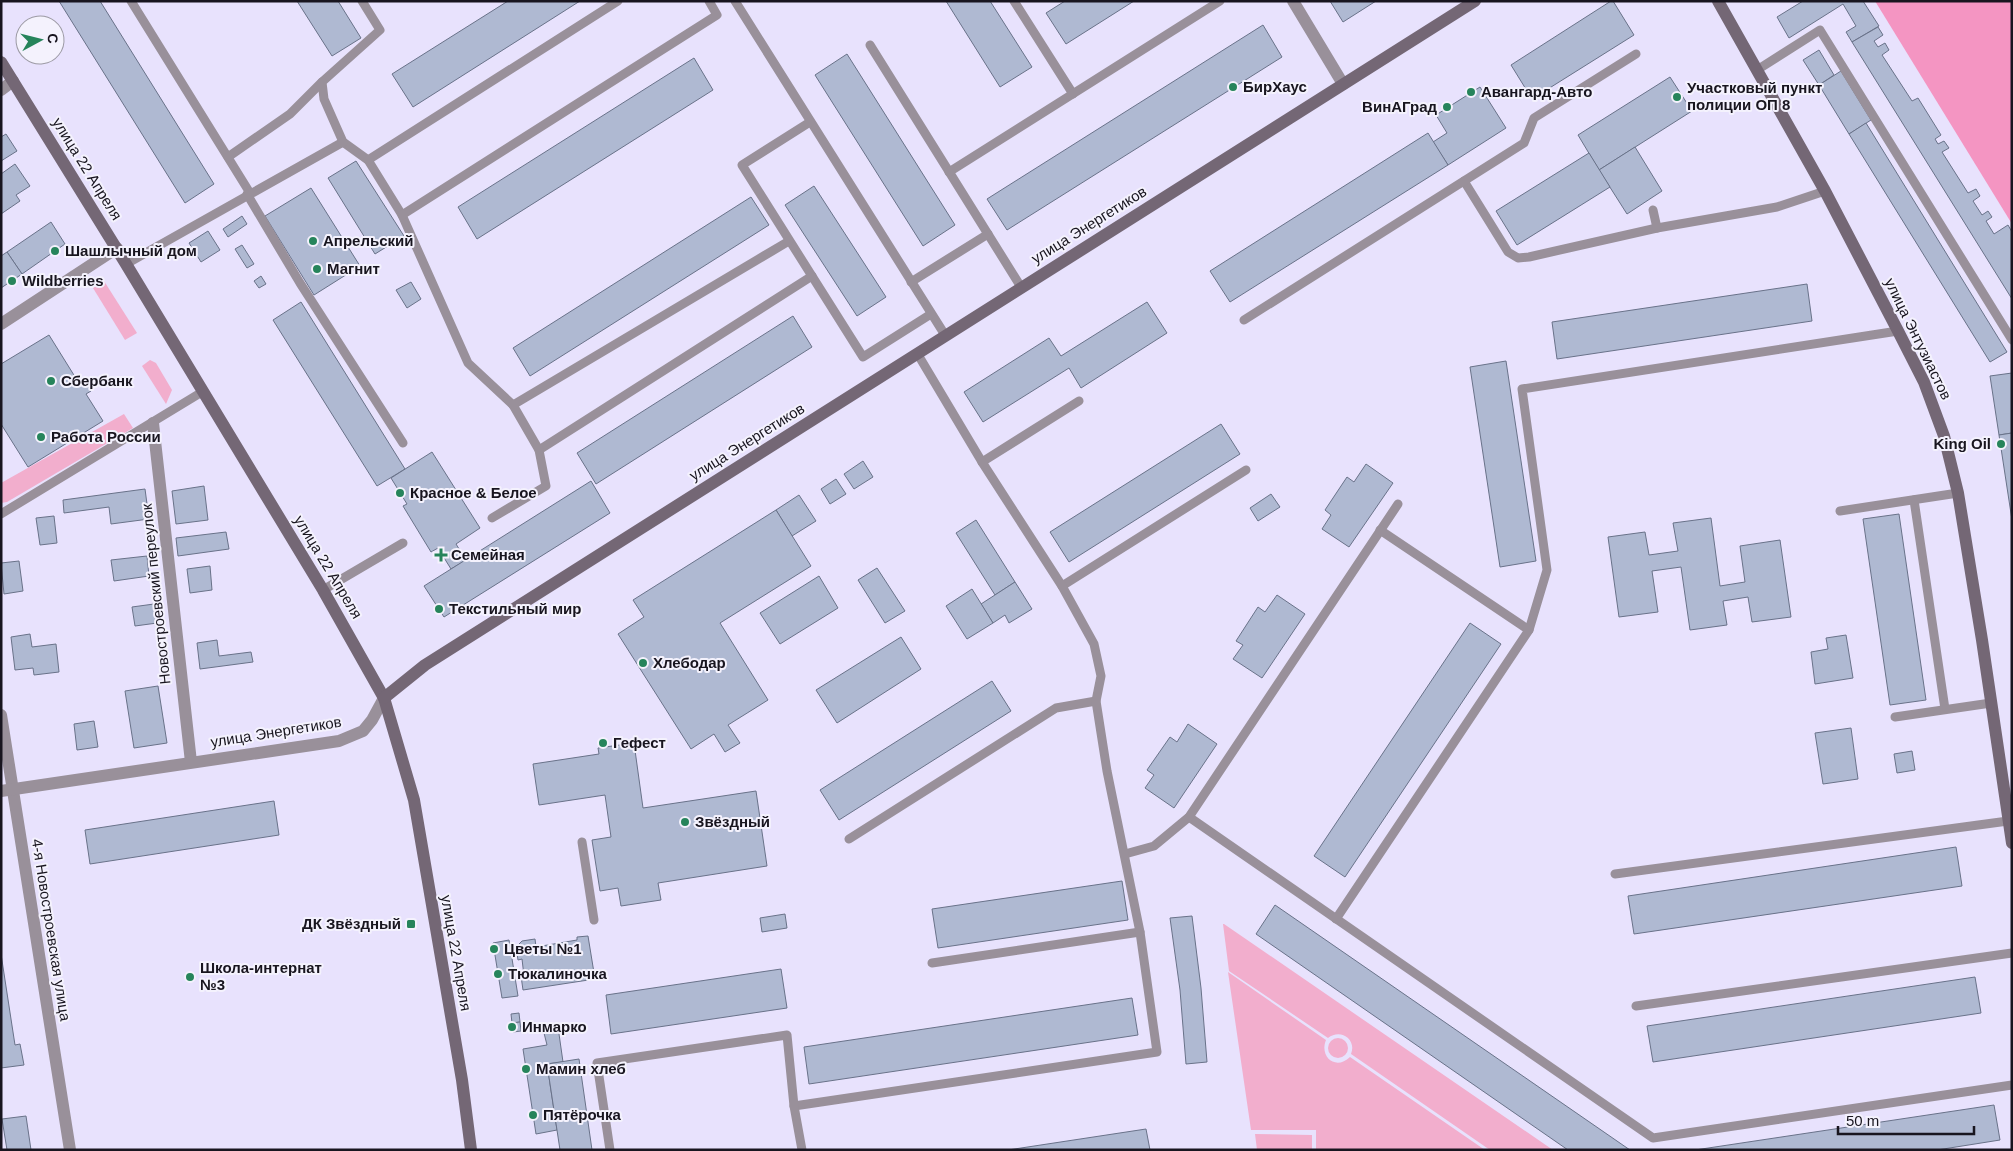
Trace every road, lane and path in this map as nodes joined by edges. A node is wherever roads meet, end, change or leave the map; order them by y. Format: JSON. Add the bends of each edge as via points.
{"nodes":[{"id":1,"x":131,"y":1,"type":"edge"},
{"id":2,"x":362,"y":1,"type":"edge"},
{"id":3,"x":618,"y":1,"type":"edge"},
{"id":4,"x":709,"y":1,"type":"edge"},
{"id":5,"x":735,"y":1,"type":"edge"},
{"id":6,"x":1014,"y":1,"type":"edge"},
{"id":7,"x":1220,"y":1,"type":"edge"},
{"id":8,"x":1293,"y":1,"type":"edge"},
{"id":9,"x":1475,"y":1,"type":"edge"},
{"id":10,"x":1718,"y":1,"type":"edge"},
{"id":11,"x":870,"y":45,"type":"dead end"},
{"id":12,"x":1636,"y":54,"type":"dead end"},
{"id":13,"x":1,"y":62,"type":"edge"},
{"id":14,"x":1757,"y":70,"type":"junction"},
{"id":15,"x":13,"y":81,"type":"junction"},
{"id":16,"x":322,"y":82,"type":"junction"},
{"id":17,"x":1343,"y":84,"type":"junction"},
{"id":18,"x":1,"y":90,"type":"edge"},
{"id":19,"x":1073,"y":94,"type":"junction"},
{"id":20,"x":810,"y":122,"type":"junction"},
{"id":21,"x":343,"y":142,"type":"junction"},
{"id":22,"x":228,"y":157,"type":"junction"},
{"id":23,"x":368,"y":160,"type":"junction"},
{"id":24,"x":950,"y":172,"type":"junction"},
{"id":25,"x":1464,"y":181,"type":"junction"},
{"id":26,"x":1825,"y":191,"type":"junction"},
{"id":27,"x":249,"y":194,"type":"junction"},
{"id":28,"x":1653,"y":210,"type":"dead end"},
{"id":29,"x":402,"y":215,"type":"junction"},
{"id":30,"x":1657,"y":228,"type":"junction"},
{"id":31,"x":988,"y":234,"type":"junction"},
{"id":32,"x":789,"y":240,"type":"junction"},
{"id":33,"x":117,"y":248,"type":"junction"},
{"id":34,"x":126,"y":264,"type":"junction"},
{"id":35,"x":812,"y":276,"type":"junction"},
{"id":36,"x":911,"y":282,"type":"junction"},
{"id":37,"x":1022,"y":287,"type":"junction"},
{"id":38,"x":931,"y":314,"type":"junction"},
{"id":39,"x":1244,"y":320,"type":"dead end"},
{"id":40,"x":1,"y":324,"type":"edge"},
{"id":41,"x":1898,"y":331,"type":"junction"},
{"id":42,"x":945,"y":335,"type":"junction"},
{"id":43,"x":2012,"y":340,"type":"edge"},
{"id":44,"x":917,"y":353,"type":"junction"},
{"id":45,"x":202,"y":392,"type":"junction"},
{"id":46,"x":1079,"y":401,"type":"dead end"},
{"id":47,"x":513,"y":405,"type":"junction"},
{"id":48,"x":153,"y":423,"type":"junction"},
{"id":49,"x":403,"y":443,"type":"dead end"},
{"id":50,"x":539,"y":450,"type":"junction"},
{"id":51,"x":982,"y":462,"type":"junction"},
{"id":52,"x":1246,"y":470,"type":"dead end"},
{"id":53,"x":1958,"y":493,"type":"junction"},
{"id":54,"x":1914,"y":500,"type":"junction"},
{"id":55,"x":1398,"y":504,"type":"dead end"},
{"id":56,"x":1840,"y":510,"type":"dead end"},
{"id":57,"x":1,"y":514,"type":"edge"},
{"id":58,"x":492,"y":518,"type":"dead end"},
{"id":59,"x":1380,"y":530,"type":"junction"},
{"id":60,"x":403,"y":543,"type":"dead end"},
{"id":61,"x":1062,"y":586,"type":"junction"},
{"id":62,"x":323,"y":590,"type":"junction"},
{"id":63,"x":1529,"y":630,"type":"junction"},
{"id":64,"x":384,"y":698,"type":"junction"},
{"id":65,"x":1096,"y":701,"type":"junction"},
{"id":66,"x":1991,"y":702,"type":"junction"},
{"id":67,"x":1945,"y":710,"type":"junction"},
{"id":68,"x":1,"y":715,"type":"edge"},
{"id":69,"x":1895,"y":717,"type":"dead end"},
{"id":70,"x":191,"y":762,"type":"junction"},
{"id":71,"x":7,"y":790,"type":"edge"},
{"id":72,"x":1188,"y":816,"type":"junction"},
{"id":73,"x":2008,"y":821,"type":"junction"},
{"id":74,"x":848,"y":839,"type":"dead end"},
{"id":75,"x":582,"y":842,"type":"dead end"},
{"id":76,"x":2012,"y":843,"type":"edge"},
{"id":77,"x":1125,"y":854,"type":"junction"},
{"id":78,"x":1615,"y":874,"type":"dead end"},
{"id":79,"x":1336,"y":919,"type":"junction"},
{"id":80,"x":594,"y":920,"type":"dead end"},
{"id":81,"x":1140,"y":932,"type":"junction"},
{"id":82,"x":2012,"y":953,"type":"edge"},
{"id":83,"x":932,"y":963,"type":"dead end"},
{"id":84,"x":1636,"y":1006,"type":"dead end"},
{"id":85,"x":2012,"y":1085,"type":"edge"},
{"id":86,"x":794,"y":1106,"type":"junction"},
{"id":87,"x":70,"y":1150,"type":"edge"},
{"id":88,"x":471,"y":1150,"type":"edge"},
{"id":89,"x":610,"y":1150,"type":"edge"},
{"id":90,"x":802,"y":1150,"type":"edge"}],
"edges":[{"from":1,"to":22,"type":"lane"},
{"from":2,"to":16,"type":"lane","via":[[380,30]]},
{"from":3,"to":23,"type":"lane"},
{"from":4,"to":29,"type":"lane","via":[[717,15]]},
{"from":5,"to":20,"type":"lane"},
{"from":6,"to":19,"type":"lane"},
{"from":7,"to":19,"type":"lane"},
{"from":8,"to":17,"type":"street"},
{"from":9,"to":17,"type":"main road","name":"улица Энергетиков"},
{"from":10,"to":14,"type":"main road","name":"улица Энтузиастов"},
{"from":11,"to":24,"type":"lane"},
{"from":12,"to":25,"type":"lane","via":[[1534,118],[1524,143]]},
{"from":13,"to":15,"type":"main road","name":"улица 22 Апреля"},
{"from":14,"to":26,"type":"main road","name":"улица Энтузиастов"},
{"from":14,"to":43,"type":"lane","via":[[1820,30]]},
{"from":15,"to":18,"type":"street"},
{"from":15,"to":33,"type":"main road","name":"улица 22 Апреля"},
{"from":16,"to":21,"type":"lane","via":[[324,98]]},
{"from":16,"to":22,"type":"lane","via":[[290,114]]},
{"from":17,"to":37,"type":"main road","name":"улица Энергетиков"},
{"from":19,"to":24,"type":"lane"},
{"from":20,"to":32,"type":"lane","via":[[742,165]]},
{"from":20,"to":36,"type":"lane"},
{"from":21,"to":23,"type":"lane"},
{"from":21,"to":27,"type":"lane"},
{"from":22,"to":27,"type":"lane"},
{"from":23,"to":29,"type":"lane"},
{"from":24,"to":31,"type":"lane"},
{"from":25,"to":30,"type":"lane","via":[[1508,252],[1518,258]]},
{"from":25,"to":39,"type":"lane"},
{"from":26,"to":30,"type":"lane","via":[[1777,207]]},
{"from":26,"to":41,"type":"main road","name":"улица Энтузиастов"},
{"from":27,"to":34,"type":"lane"},
{"from":27,"to":49,"type":"lane","via":[[300,283]]},
{"from":28,"to":30,"type":"lane"},
{"from":29,"to":47,"type":"lane","via":[[468,363]]},
{"from":31,"to":36,"type":"lane"},
{"from":31,"to":37,"type":"lane"},
{"from":32,"to":35,"type":"lane"},
{"from":32,"to":47,"type":"lane"},
{"from":33,"to":34,"type":"main road","name":"улица 22 Апреля"},
{"from":33,"to":40,"type":"street"},
{"from":34,"to":45,"type":"main road","name":"улица 22 Апреля"},
{"from":35,"to":38,"type":"lane","via":[[863,357]]},
{"from":35,"to":50,"type":"lane"},
{"from":36,"to":38,"type":"lane"},
{"from":37,"to":42,"type":"main road","name":"улица Энергетиков"},
{"from":38,"to":42,"type":"lane"},
{"from":41,"to":53,"type":"main road","name":"улица Энтузиастов","via":[[1924,382],[1944,436]]},
{"from":41,"to":63,"type":"lane","via":[[1522,389],[1547,570]]},
{"from":42,"to":44,"type":"main road","name":"улица Энергетиков"},
{"from":44,"to":51,"type":"lane"},
{"from":44,"to":64,"type":"main road","name":"улица Энергетиков","via":[[425,665]]},
{"from":45,"to":48,"type":"lane"},
{"from":45,"to":62,"type":"main road","name":"улица 22 Апреля"},
{"from":46,"to":51,"type":"lane"},
{"from":47,"to":50,"type":"lane"},
{"from":48,"to":57,"type":"lane"},
{"from":48,"to":70,"type":"street","name":"Новостроевский переулок"},
{"from":50,"to":58,"type":"lane","via":[[546,486]]},
{"from":51,"to":61,"type":"lane"},
{"from":52,"to":61,"type":"lane"},
{"from":53,"to":54,"type":"lane"},
{"from":53,"to":66,"type":"main road","name":"улица Энтузиастов"},
{"from":54,"to":56,"type":"lane"},
{"from":54,"to":67,"type":"lane"},
{"from":55,"to":59,"type":"lane"},
{"from":59,"to":63,"type":"lane"},
{"from":59,"to":72,"type":"lane"},
{"from":60,"to":62,"type":"lane"},
{"from":61,"to":65,"type":"lane","via":[[1094,644],[1102,676]]},
{"from":62,"to":64,"type":"main road","name":"улица 22 Апреля"},
{"from":63,"to":79,"type":"lane"},
{"from":64,"to":70,"type":"street","name":"улица Энергетиков","via":[[363,731],[339,741]]},
{"from":64,"to":88,"type":"main road","name":"улица 22 Апреля","via":[[414,800]]},
{"from":65,"to":74,"type":"lane","via":[[1056,708]]},
{"from":65,"to":77,"type":"lane"},
{"from":66,"to":67,"type":"lane"},
{"from":66,"to":73,"type":"main road","name":"улица Энтузиастов"},
{"from":67,"to":69,"type":"lane"},
{"from":68,"to":71,"type":"street","name":"4-я Новостроевская улица"},
{"from":70,"to":71,"type":"street","name":"улица Энергетиков"},
{"from":71,"to":87,"type":"street","name":"4-я Новостроевская улица"},
{"from":72,"to":77,"type":"lane","via":[[1154,846]]},
{"from":72,"to":79,"type":"lane"},
{"from":73,"to":76,"type":"main road","name":"улица Энтузиастов"},
{"from":73,"to":78,"type":"lane"},
{"from":75,"to":80,"type":"lane"},
{"from":77,"to":81,"type":"lane"},
{"from":79,"to":85,"type":"lane","via":[[1653,1138]]},
{"from":81,"to":83,"type":"lane"},
{"from":81,"to":86,"type":"lane","via":[[1157,1052]]},
{"from":82,"to":84,"type":"lane"},
{"from":86,"to":89,"type":"lane","via":[[786,1035],[597,1063]]},
{"from":86,"to":90,"type":"lane"}]}
